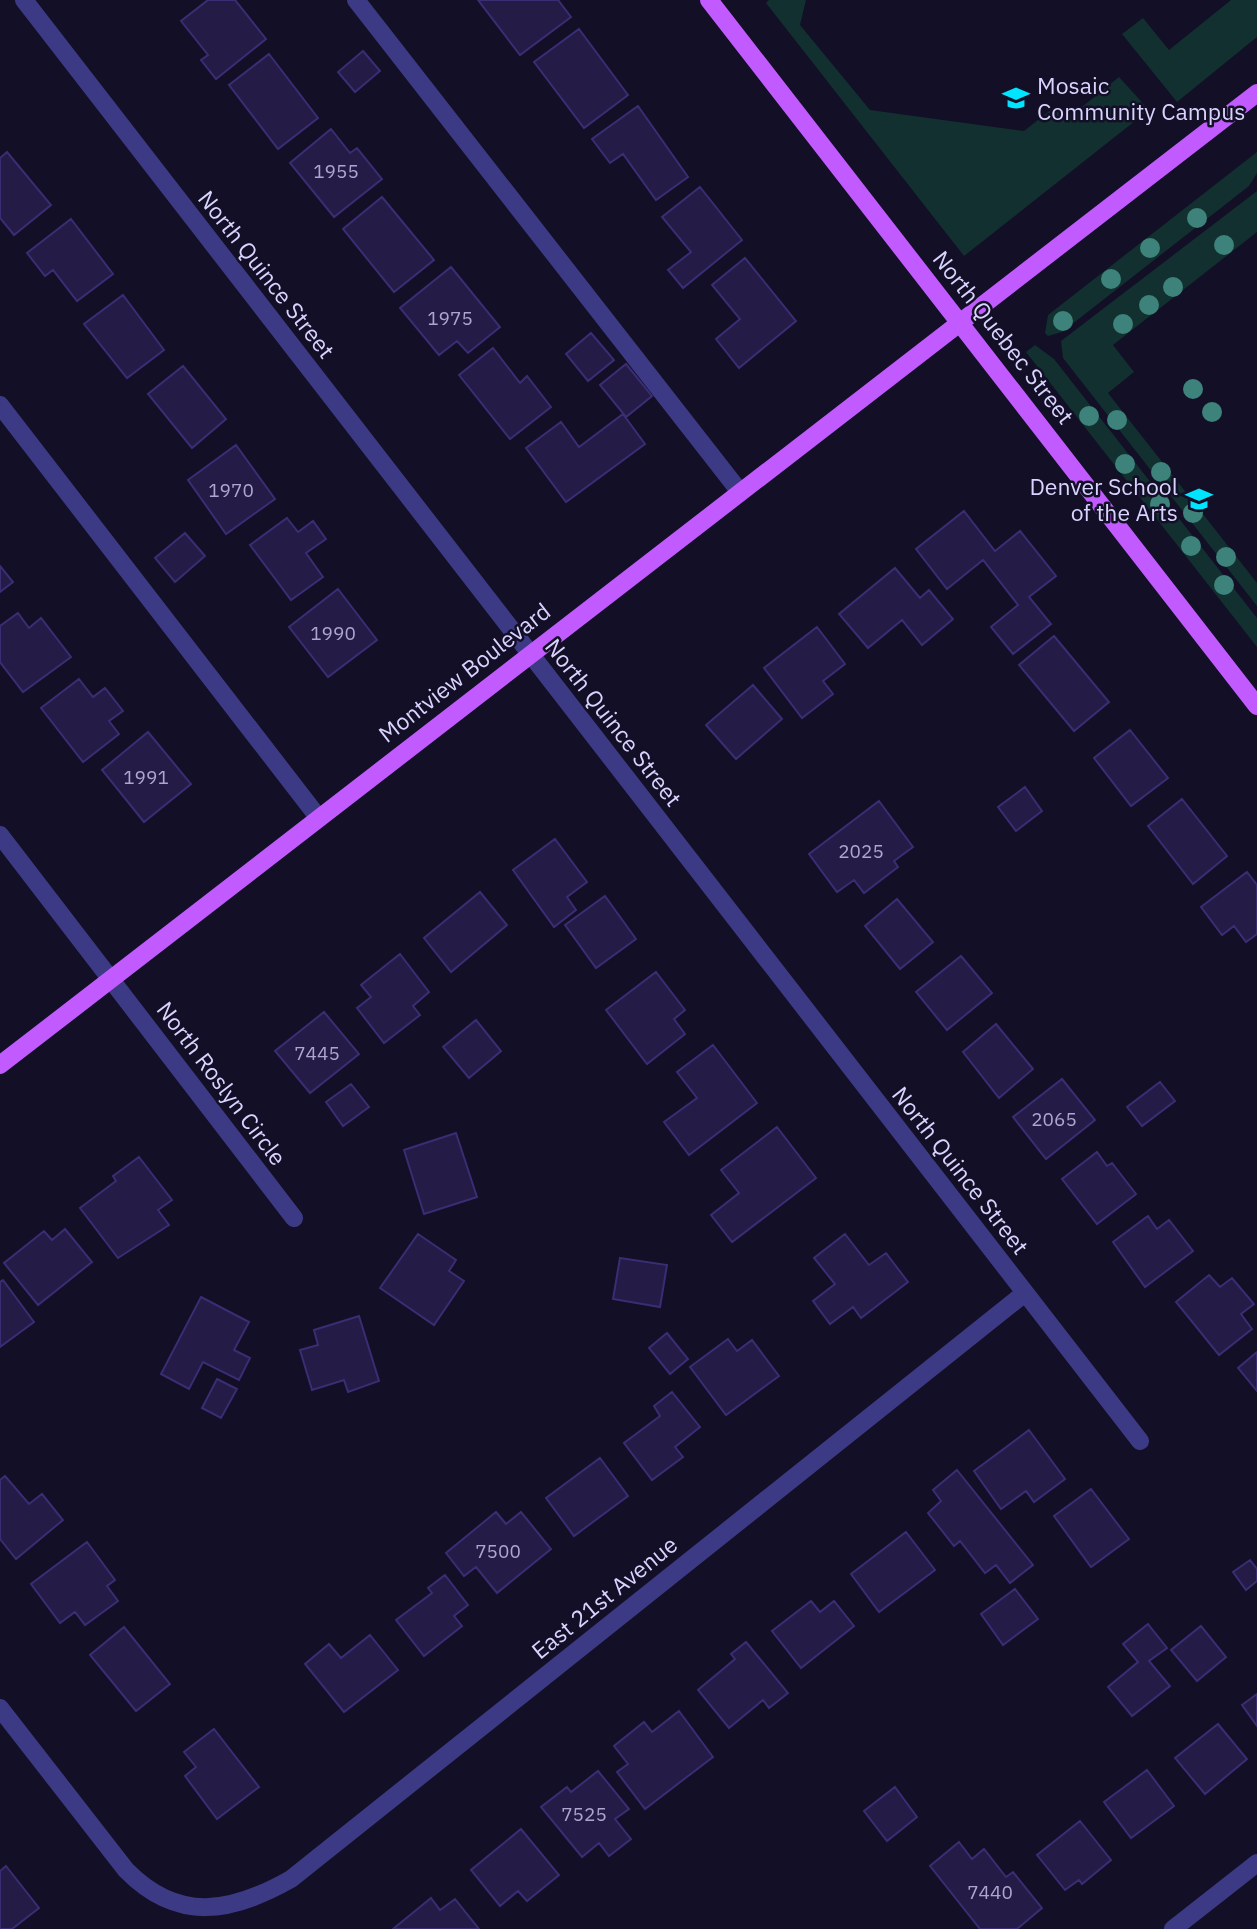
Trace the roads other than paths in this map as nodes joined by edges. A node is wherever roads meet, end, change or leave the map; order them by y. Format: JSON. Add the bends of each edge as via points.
{"nodes":[{"id":1,"x":24,"y":0,"type":"edge"},
{"id":2,"x":356,"y":0,"type":"edge"},
{"id":3,"x":709,"y":0,"type":"edge"},
{"id":4,"x":1257,"y":93,"type":"edge"},
{"id":5,"x":963,"y":323,"type":"junction"},
{"id":6,"x":0,"y":405,"type":"edge"},
{"id":7,"x":740,"y":492,"type":"junction"},
{"id":8,"x":529,"y":652,"type":"junction"},
{"id":9,"x":1257,"y":706,"type":"edge"},
{"id":10,"x":318,"y":817,"type":"junction"},
{"id":11,"x":0,"y":835,"type":"edge"},
{"id":12,"x":111,"y":978,"type":"junction"},
{"id":13,"x":0,"y":1065,"type":"edge"},
{"id":14,"x":294,"y":1218,"type":"dead end"},
{"id":15,"x":1025,"y":1293,"type":"junction"},
{"id":16,"x":1140,"y":1441,"type":"dead end"},
{"id":17,"x":0,"y":1708,"type":"edge"},
{"id":18,"x":1257,"y":1863,"type":"edge"},
{"id":19,"x":1177,"y":1928,"type":"edge"}],
"edges":[{"from":1,"to":8,"type":"street","name":"North Quince Street"},
{"from":2,"to":7,"type":"street"},
{"from":3,"to":5,"type":"main road","name":"North Quebec Street"},
{"from":4,"to":5,"type":"main road","name":"Montview Boulevard"},
{"from":5,"to":7,"type":"main road","name":"Montview Boulevard"},
{"from":5,"to":9,"type":"main road","name":"North Quebec Street"},
{"from":6,"to":10,"type":"street"},
{"from":7,"to":8,"type":"main road","name":"Montview Boulevard"},
{"from":8,"to":10,"type":"main road","name":"Montview Boulevard"},
{"from":8,"to":15,"type":"street","name":"North Quince Street"},
{"from":10,"to":12,"type":"main road","name":"Montview Boulevard"},
{"from":11,"to":12,"type":"street","name":"North Roslyn Circle"},
{"from":12,"to":13,"type":"main road","name":"Montview Boulevard"},
{"from":12,"to":14,"type":"street","name":"North Roslyn Circle"},
{"from":15,"to":16,"type":"street","name":"North Quince Street"},
{"from":15,"to":17,"type":"street","name":"East 21st Avenue","via":[[291,1879],[258,1898],[199,1908],[145,1890]]},
{"from":18,"to":19,"type":"street"}]}
